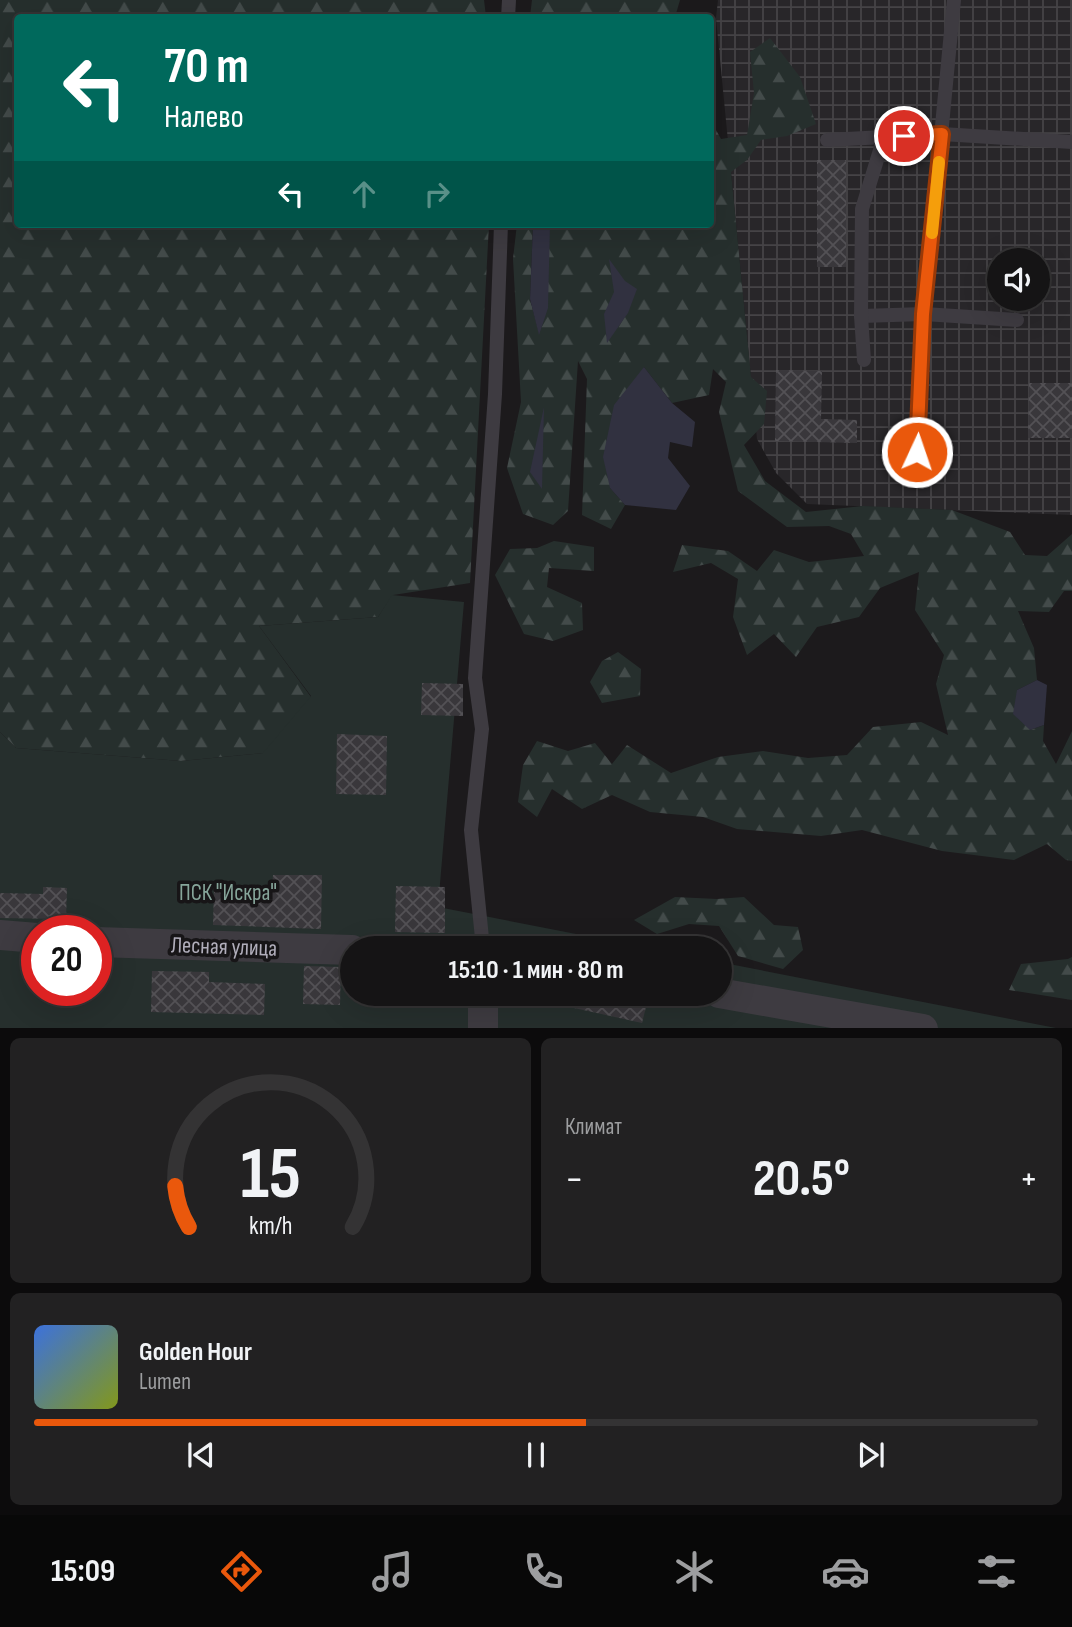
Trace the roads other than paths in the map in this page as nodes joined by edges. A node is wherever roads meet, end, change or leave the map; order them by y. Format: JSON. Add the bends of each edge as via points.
{"nodes":[{"id":1,"x":954,"y":0,"type":"edge"},
{"id":2,"x":942,"y":134,"type":"junction"},
{"id":3,"x":884,"y":137,"type":"junction"},
{"id":4,"x":827,"y":140,"type":"dead end"},
{"id":5,"x":1072,"y":142,"type":"edge"},
{"id":6,"x":501,"y":228,"type":"edge"},
{"id":7,"x":923,"y":314,"type":"junction"},
{"id":8,"x":862,"y":316,"type":"junction"},
{"id":9,"x":1017,"y":320,"type":"dead end"},
{"id":10,"x":864,"y":360,"type":"dead end"},
{"id":11,"x":917,"y":452,"type":"dead end"},
{"id":12,"x":0,"y":935,"type":"edge"},
{"id":13,"x":482,"y":936,"type":"edge"},
{"id":14,"x":21,"y":937,"type":"edge"},
{"id":15,"x":112,"y":942,"type":"edge"},
{"id":16,"x":340,"y":950,"type":"edge"},
{"id":17,"x":732,"y":995,"type":"edge"},
{"id":18,"x":483,"y":1006,"type":"edge"},
{"id":19,"x":483,"y":1028,"type":"edge"},
{"id":20,"x":923,"y":1028,"type":"edge"}],
"edges":[{"from":1,"to":2,"type":"lane"},
{"from":2,"to":3,"type":"lane"},
{"from":2,"to":5,"type":"lane"},
{"from":2,"to":7,"type":"lane"},
{"from":3,"to":4,"type":"lane"},
{"from":3,"to":8,"type":"lane","via":[[862,209]]},
{"from":6,"to":13,"type":"lane","via":[[495,394],[475,678],[482,729],[471,830]]},
{"from":7,"to":8,"type":"lane"},
{"from":7,"to":9,"type":"lane"},
{"from":7,"to":11,"type":"lane"},
{"from":8,"to":10,"type":"lane"},
{"from":12,"to":14,"type":"street"},
{"from":15,"to":16,"type":"street","name":"Лесная улица"},
{"from":17,"to":20,"type":"street"},
{"from":18,"to":19,"type":"street"}]}
